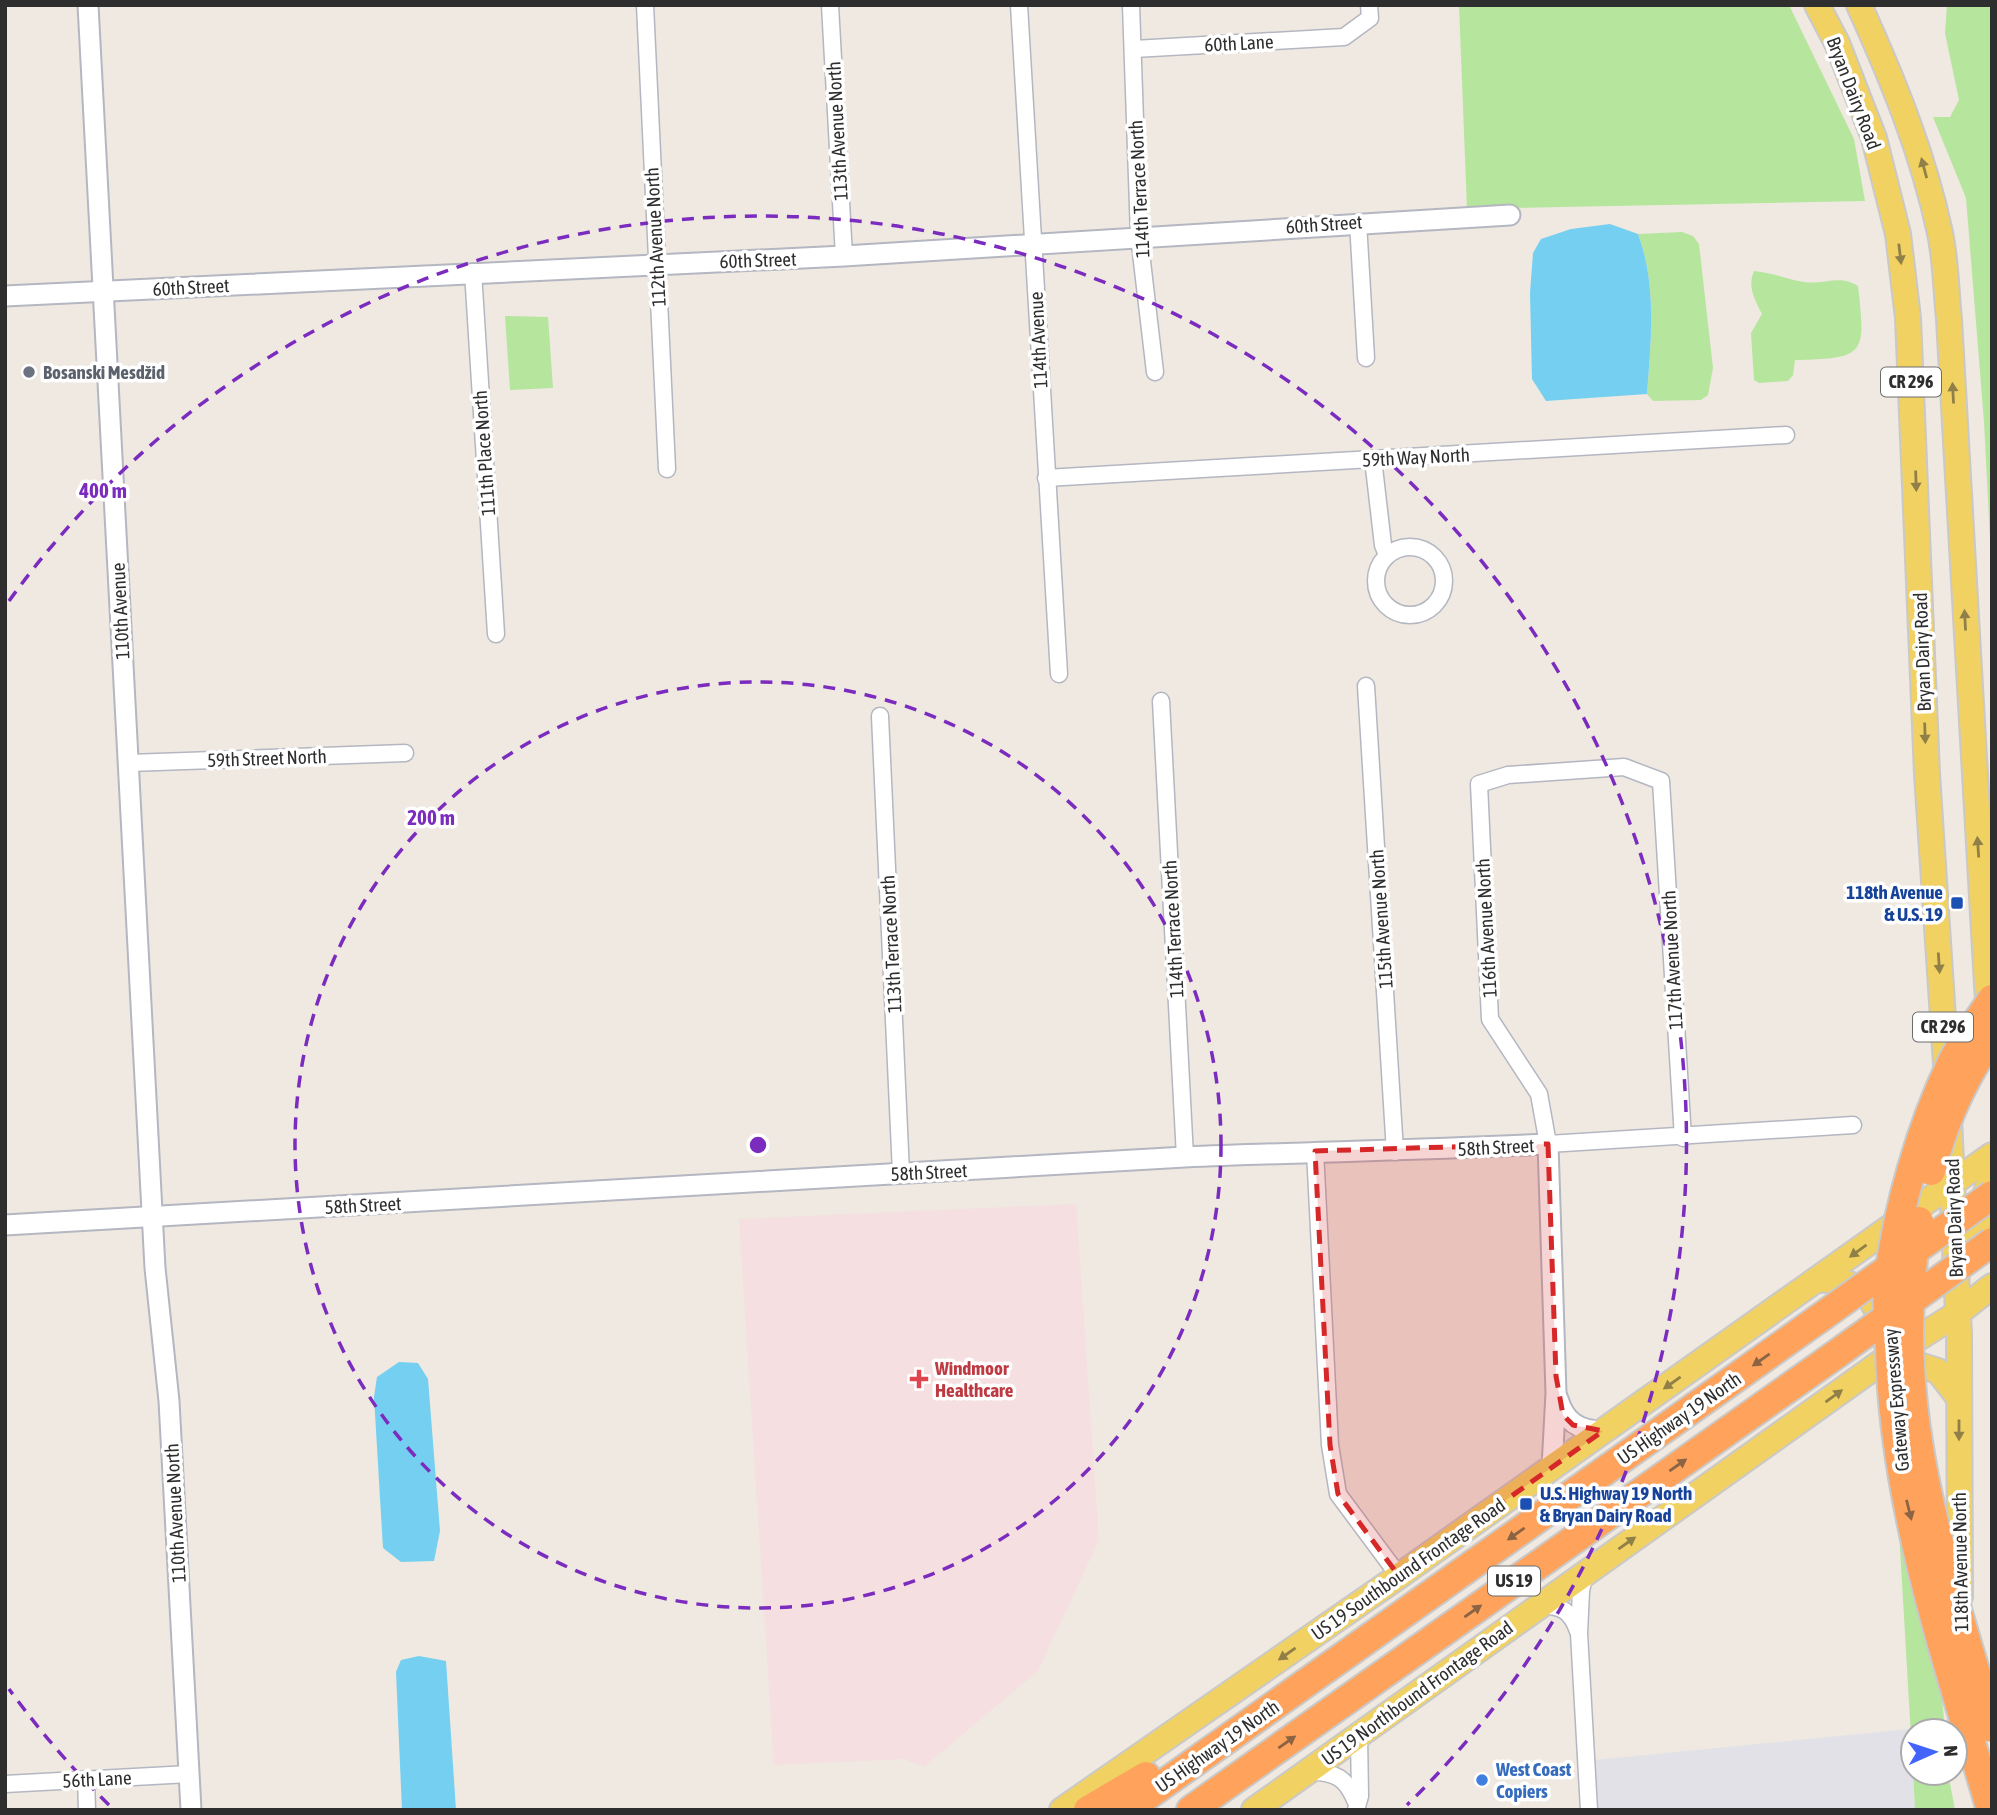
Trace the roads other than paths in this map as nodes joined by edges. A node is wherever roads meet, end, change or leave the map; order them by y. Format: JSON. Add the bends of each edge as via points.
{"nodes":[{"id":1,"x":88,"y":5,"type":"edge"},
{"id":2,"x":645,"y":5,"type":"edge"},
{"id":3,"x":830,"y":5,"type":"edge"},
{"id":4,"x":1019,"y":5,"type":"edge"},
{"id":5,"x":1131,"y":5,"type":"edge"},
{"id":6,"x":1369,"y":5,"type":"edge"},
{"id":7,"x":1817,"y":5,"type":"edge"},
{"id":8,"x":1859,"y":5,"type":"edge"},
{"id":9,"x":1134,"y":50,"type":"junction"},
{"id":10,"x":1510,"y":215,"type":"dead end"},
{"id":11,"x":1358,"y":222,"type":"junction"},
{"id":12,"x":1139,"y":236,"type":"junction"},
{"id":13,"x":1033,"y":244,"type":"junction"},
{"id":14,"x":844,"y":256,"type":"junction"},
{"id":15,"x":656,"y":264,"type":"junction"},
{"id":16,"x":473,"y":272,"type":"junction"},
{"id":17,"x":101,"y":292,"type":"junction"},
{"id":18,"x":5,"y":296,"type":"edge"},
{"id":19,"x":1366,"y":358,"type":"dead end"},
{"id":20,"x":1154,"y":372,"type":"dead end"},
{"id":21,"x":1786,"y":435,"type":"dead end"},
{"id":22,"x":1373,"y":459,"type":"junction"},
{"id":23,"x":667,"y":469,"type":"dead end"},
{"id":24,"x":1046,"y":478,"type":"junction"},
{"id":25,"x":1388,"y":555,"type":"junction"},
{"id":26,"x":496,"y":634,"type":"dead end"},
{"id":27,"x":1059,"y":674,"type":"dead end"},
{"id":28,"x":1366,"y":686,"type":"dead end"},
{"id":29,"x":1161,"y":701,"type":"dead end"},
{"id":30,"x":880,"y":716,"type":"dead end"},
{"id":31,"x":405,"y":753,"type":"dead end"},
{"id":32,"x":129,"y":764,"type":"junction"},
{"id":33,"x":1479,"y":784,"type":"joint"},
{"id":34,"x":1986,"y":966,"type":"junction"},
{"id":35,"x":1992,"y":991,"type":"edge"},
{"id":36,"x":1992,"y":999,"type":"edge"},
{"id":37,"x":1992,"y":1037,"type":"edge"},
{"id":38,"x":1992,"y":1062,"type":"edge"},
{"id":39,"x":1853,"y":1125,"type":"dead end"},
{"id":40,"x":1682,"y":1138,"type":"junction"},
{"id":41,"x":1548,"y":1144,"type":"junction"},
{"id":42,"x":1315,"y":1152,"type":"junction"},
{"id":43,"x":1395,"y":1152,"type":"junction"},
{"id":44,"x":1992,"y":1155,"type":"edge"},
{"id":45,"x":1185,"y":1157,"type":"junction"},
{"id":46,"x":1992,"y":1171,"type":"edge"},
{"id":47,"x":901,"y":1173,"type":"junction"},
{"id":48,"x":1954,"y":1183,"type":"junction"},
{"id":49,"x":1992,"y":1195,"type":"edge"},
{"id":50,"x":153,"y":1217,"type":"junction"},
{"id":51,"x":5,"y":1225,"type":"edge"},
{"id":52,"x":1889,"y":1229,"type":"junction"},
{"id":53,"x":1979,"y":1245,"type":"edge"},
{"id":54,"x":1818,"y":1280,"type":"junction"},
{"id":55,"x":1992,"y":1286,"type":"edge"},
{"id":56,"x":1958,"y":1313,"type":"junction"},
{"id":57,"x":1930,"y":1331,"type":"junction"},
{"id":58,"x":1890,"y":1356,"type":"junction"},
{"id":59,"x":1864,"y":1375,"type":"junction"},
{"id":60,"x":1556,"y":1393,"type":"junction"},
{"id":61,"x":1959,"y":1398,"type":"junction"},
{"id":62,"x":1603,"y":1431,"type":"junction"},
{"id":63,"x":1552,"y":1467,"type":"junction"},
{"id":64,"x":1585,"y":1573,"type":"junction"},
{"id":65,"x":1399,"y":1576,"type":"junction"},
{"id":66,"x":1539,"y":1605,"type":"junction"},
{"id":67,"x":1579,"y":1633,"type":"junction"},
{"id":68,"x":1303,"y":1685,"type":"junction"},
{"id":69,"x":1992,"y":1728,"type":"edge"},
{"id":70,"x":1359,"y":1735,"type":"junction"},
{"id":71,"x":1251,"y":1768,"type":"junction"},
{"id":72,"x":1310,"y":1771,"type":"junction"},
{"id":73,"x":189,"y":1774,"type":"junction"},
{"id":74,"x":86,"y":1779,"type":"junction"},
{"id":75,"x":5,"y":1784,"type":"edge"},
{"id":76,"x":1356,"y":1806,"type":"edge"},
{"id":77,"x":87,"y":1810,"type":"edge"},
{"id":78,"x":191,"y":1810,"type":"edge"},
{"id":79,"x":1062,"y":1810,"type":"edge"},
{"id":80,"x":1088,"y":1810,"type":"edge"},
{"id":81,"x":1127,"y":1810,"type":"edge"},
{"id":82,"x":1191,"y":1810,"type":"edge"},
{"id":83,"x":1203,"y":1810,"type":"edge"},
{"id":84,"x":1254,"y":1810,"type":"edge"},
{"id":85,"x":1589,"y":1810,"type":"edge"},
{"id":86,"x":1978,"y":1810,"type":"edge"},
{"id":87,"x":1991,"y":1810,"type":"edge"}],
"edges":[{"from":1,"to":17,"type":"street","name":"110th Avenue"},
{"from":2,"to":15,"type":"street","name":"112th Avenue North"},
{"from":3,"to":14,"type":"street","name":"113th Avenue North"},
{"from":4,"to":13,"type":"street","name":"114th Avenue"},
{"from":5,"to":9,"type":"street","name":"114th Terrace North"},
{"from":6,"to":9,"type":"street","name":"60th Lane","via":[[1370,18],[1344,37]]},
{"from":7,"to":48,"type":"main road","name":"Bryan Dairy Road","number":"CR 296","one_way":true,"via":[[1874,138],[1898,234],[1907,306],[1927,774]]},
{"from":34,"to":8,"type":"main road","name":"Bryan Dairy Road","number":"CR 296","one_way":true,"via":[[1941,236],[1922,160],[1895,84]]},
{"from":9,"to":12,"type":"street","name":"114th Terrace North"},
{"from":10,"to":11,"type":"street","name":"60th Street"},
{"from":11,"to":12,"type":"street","name":"60th Street"},
{"from":11,"to":19,"type":"street"},
{"from":12,"to":13,"type":"street","name":"60th Street"},
{"from":12,"to":20,"type":"street","name":"114th Terrace North"},
{"from":13,"to":14,"type":"street","name":"60th Street"},
{"from":13,"to":24,"type":"street","name":"114th Avenue"},
{"from":14,"to":15,"type":"street","name":"60th Street"},
{"from":15,"to":16,"type":"street","name":"60th Street"},
{"from":15,"to":23,"type":"street","name":"112th Avenue North"},
{"from":16,"to":17,"type":"street","name":"60th Street"},
{"from":16,"to":26,"type":"street","name":"111th Place North"},
{"from":17,"to":18,"type":"street","name":"60th Street"},
{"from":17,"to":32,"type":"street","name":"110th Avenue"},
{"from":21,"to":22,"type":"street","name":"59th Way North"},
{"from":22,"to":24,"type":"street","name":"59th Way North"},
{"from":22,"to":25,"type":"street"},
{"from":24,"to":27,"type":"street","name":"114th Avenue"},
{"from":25,"to":25,"type":"street","via":[[1376,579],[1384,603],[1407,615],[1432,607],[1444,583],[1436,559],[1412,547]]},
{"from":28,"to":43,"type":"street","name":"115th Avenue North"},
{"from":29,"to":45,"type":"street","name":"114th Terrace North"},
{"from":30,"to":47,"type":"street","name":"113th Terrace North"},
{"from":31,"to":32,"type":"street","name":"59th Street North"},
{"from":32,"to":50,"type":"street","name":"110th Avenue"},
{"from":33,"to":40,"type":"street","name":"117th Avenue North","via":[[1508,775],[1624,767],[1661,782]]},
{"from":33,"to":41,"type":"street","name":"116th Avenue North","via":[[1490,1019],[1539,1094]]},
{"from":34,"to":35,"type":"main road"},
{"from":34,"to":38,"type":"main road","name":"Bryan Dairy Road","number":"CR 296"},
{"from":36,"to":87,"type":"highway","name":"Gateway Expressway","one_way":true,"bridge":true,"via":[[1953,1060],[1925,1126],[1888,1282],[1891,1390],[1903,1488]]},
{"from":37,"to":69,"type":"highway","name":"Gateway Expressway","bridge":true,"via":[[1974,1063],[1938,1145],[1915,1237],[1907,1332],[1916,1434],[1931,1518]]},
{"from":39,"to":40,"type":"street","name":"58th Street"},
{"from":40,"to":41,"type":"street","name":"58th Street"},
{"from":41,"to":43,"type":"street","name":"58th Street"},
{"from":41,"to":60,"type":"street","name":"116th Avenue North"},
{"from":42,"to":43,"type":"street","name":"58th Street"},
{"from":42,"to":45,"type":"street","name":"58th Street"},
{"from":42,"to":65,"type":"street","via":[[1330,1445],[1338,1494]]},
{"from":44,"to":48,"type":"main road","name":"US 19 Southbound Frontage Road"},
{"from":45,"to":47,"type":"street","name":"58th Street"},
{"from":46,"to":53,"type":"main road"},
{"from":47,"to":50,"type":"street","name":"58th Street"},
{"from":48,"to":52,"type":"main road","name":"US 19 Southbound Frontage Road"},
{"from":48,"to":53,"type":"main road"},
{"from":49,"to":68,"type":"highway","name":"US Highway 19 North","number":"US 19","one_way":true,"bridge":true},
{"from":50,"to":51,"type":"street","name":"58th Street"},
{"from":50,"to":73,"type":"street","name":"110th Avenue North","via":[[169,1401]]},
{"from":52,"to":53,"type":"main road","via":[[1925,1228]]},
{"from":52,"to":54,"type":"main road","name":"US 19 Southbound Frontage Road","one_way":true},
{"from":53,"to":56,"type":"main road","name":"Bryan Dairy Road"},
{"from":53,"to":57,"type":"main road"},
{"from":71,"to":53,"type":"highway","name":"US Highway 19 North","number":"US 19","one_way":true,"bridge":true,"via":[[1838,1353]]},
{"from":54,"to":59,"type":"main road","via":[[1846,1281],[1875,1308],[1880,1339]]},
{"from":54,"to":62,"type":"main road","name":"US 19 Southbound Frontage Road","one_way":true},
{"from":55,"to":56,"type":"main road","name":"US 19 Northbound Frontage Road"},
{"from":56,"to":57,"type":"main road","name":"US 19 Northbound Frontage Road"},
{"from":56,"to":61,"type":"main road","name":"118th Avenue North"},
{"from":57,"to":58,"type":"main road","name":"US 19 Northbound Frontage Road"},
{"from":58,"to":59,"type":"main road","name":"US 19 Northbound Frontage Road"},
{"from":58,"to":61,"type":"main road","via":[[1938,1371]]},
{"from":64,"to":59,"type":"main road","name":"US 19 Northbound Frontage Road","one_way":true},
{"from":60,"to":62,"type":"street","name":"116th Avenue North","via":[[1563,1415],[1573,1425]]},
{"from":60,"to":63,"type":"street","name":"116th Avenue North"},
{"from":61,"to":86,"type":"main road","name":"118th Avenue North","one_way":true,"via":[[1962,1661]]},
{"from":62,"to":63,"type":"main road","name":"US 19 Southbound Frontage Road"},
{"from":63,"to":65,"type":"main road","name":"US 19 Southbound Frontage Road"},
{"from":64,"to":66,"type":"main road","name":"US 19 Northbound Frontage Road"},
{"from":64,"to":67,"type":"street"},
{"from":65,"to":79,"type":"main road","name":"US 19 Southbound Frontage Road","one_way":true},
{"from":66,"to":67,"type":"street","via":[[1559,1606],[1573,1615]]},
{"from":66,"to":70,"type":"main road","name":"US 19 Northbound Frontage Road"},
{"from":67,"to":85,"type":"street"},
{"from":68,"to":80,"type":"highway"},
{"from":68,"to":81,"type":"highway","name":"US Highway 19 North","number":"US 19"},
{"from":70,"to":72,"type":"main road","name":"US 19 Northbound Frontage Road"},
{"from":70,"to":76,"type":"street","via":[[1360,1796]]},
{"from":71,"to":82,"type":"highway","name":"US Highway 19 North","number":"US 19"},
{"from":71,"to":83,"type":"highway"},
{"from":72,"to":76,"type":"street","via":[[1331,1772],[1342,1778]]},
{"from":72,"to":84,"type":"main road","name":"US 19 Northbound Frontage Road"},
{"from":73,"to":74,"type":"street","name":"56th Lane"},
{"from":73,"to":78,"type":"street","name":"110th Avenue North"},
{"from":74,"to":75,"type":"street","name":"56th Lane"},
{"from":74,"to":77,"type":"street"}]}
